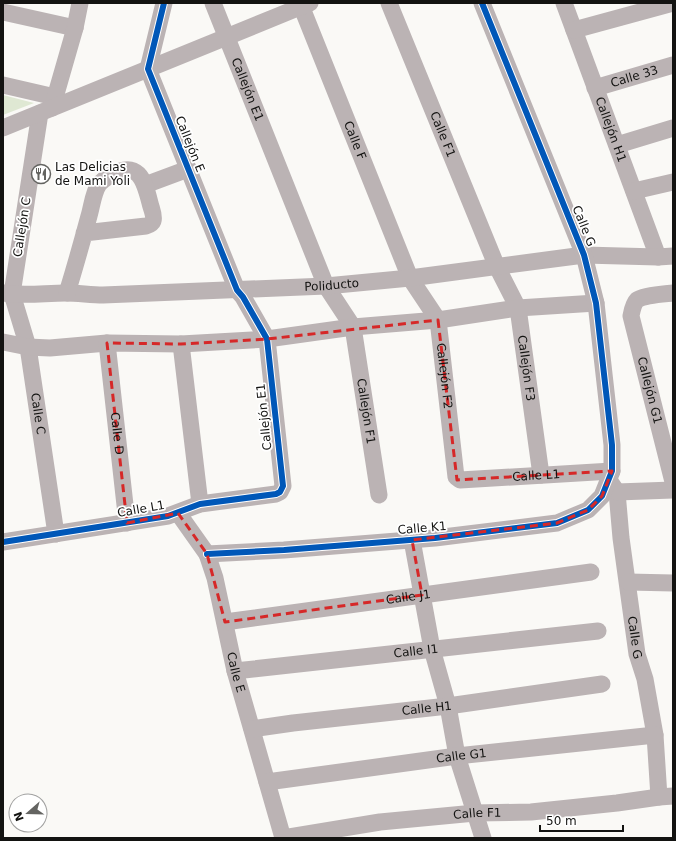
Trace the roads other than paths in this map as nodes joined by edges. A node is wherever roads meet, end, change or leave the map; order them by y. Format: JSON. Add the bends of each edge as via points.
{"nodes":[{"id":1,"x":80,"y":3,"type":"edge"},
{"id":2,"x":164,"y":3,"type":"edge"},
{"id":3,"x":213,"y":3,"type":"edge"},
{"id":4,"x":389,"y":3,"type":"edge"},
{"id":5,"x":482,"y":3,"type":"edge"},
{"id":6,"x":564,"y":3,"type":"edge"},
{"id":7,"x":673,"y":3,"type":"edge"},
{"id":8,"x":304,"y":4,"type":"edge"},
{"id":9,"x":3,"y":12,"type":"edge"},
{"id":10,"x":75,"y":28,"type":"junction"},
{"id":11,"x":574,"y":30,"type":"junction"},
{"id":12,"x":226,"y":38,"type":"junction"},
{"id":13,"x":673,"y":65,"type":"edge"},
{"id":14,"x":148,"y":68,"type":"junction"},
{"id":15,"x":3,"y":85,"type":"edge"},
{"id":16,"x":595,"y":88,"type":"junction"},
{"id":17,"x":49,"y":106,"type":"junction"},
{"id":18,"x":3,"y":128,"type":"edge"},
{"id":19,"x":673,"y":128,"type":"edge"},
{"id":20,"x":616,"y":145,"type":"junction"},
{"id":21,"x":188,"y":169,"type":"junction"},
{"id":22,"x":673,"y":182,"type":"edge"},
{"id":23,"x":144,"y":185,"type":"junction"},
{"id":24,"x":634,"y":191,"type":"junction"},
{"id":25,"x":84,"y":233,"type":"junction"},
{"id":26,"x":584,"y":255,"type":"junction"},
{"id":27,"x":666,"y":256,"type":"edge"},
{"id":28,"x":497,"y":266,"type":"junction"},
{"id":29,"x":410,"y":278,"type":"junction"},
{"id":30,"x":326,"y":286,"type":"junction"},
{"id":31,"x":236,"y":290,"type":"junction"},
{"id":32,"x":67,"y":293,"type":"junction"},
{"id":33,"x":673,"y":293,"type":"edge"},
{"id":34,"x":8,"y":294,"type":"edge"},
{"id":35,"x":596,"y":303,"type":"junction"},
{"id":36,"x":518,"y":308,"type":"junction"},
{"id":37,"x":438,"y":320,"type":"junction"},
{"id":38,"x":353,"y":327,"type":"junction"},
{"id":39,"x":267,"y":339,"type":"junction"},
{"id":40,"x":3,"y":342,"type":"edge"},
{"id":41,"x":107,"y":343,"type":"junction"},
{"id":42,"x":181,"y":344,"type":"junction"},
{"id":43,"x":28,"y":347,"type":"junction"},
{"id":44,"x":541,"y":475,"type":"junction"},
{"id":45,"x":460,"y":480,"type":"joint"},
{"id":46,"x":613,"y":481,"type":"junction"},
{"id":47,"x":673,"y":482,"type":"edge"},
{"id":48,"x":673,"y":490,"type":"edge"},
{"id":49,"x":280,"y":492,"type":"joint"},
{"id":50,"x":379,"y":495,"type":"dead end"},
{"id":51,"x":200,"y":504,"type":"junction"},
{"id":52,"x":178,"y":513,"type":"junction"},
{"id":53,"x":127,"y":523,"type":"junction"},
{"id":54,"x":56,"y":534,"type":"junction"},
{"id":55,"x":412,"y":540,"type":"junction"},
{"id":56,"x":3,"y":542,"type":"edge"},
{"id":57,"x":207,"y":554,"type":"junction"},
{"id":58,"x":591,"y":572,"type":"dead end"},
{"id":59,"x":628,"y":582,"type":"junction"},
{"id":60,"x":673,"y":583,"type":"edge"},
{"id":61,"x":422,"y":595,"type":"junction"},
{"id":62,"x":225,"y":622,"type":"junction"},
{"id":63,"x":598,"y":631,"type":"dead end"},
{"id":64,"x":432,"y":650,"type":"junction"},
{"id":65,"x":235,"y":672,"type":"junction"},
{"id":66,"x":602,"y":684,"type":"dead end"},
{"id":67,"x":448,"y":706,"type":"junction"},
{"id":68,"x":252,"y":729,"type":"junction"},
{"id":69,"x":656,"y":735,"type":"junction"},
{"id":70,"x":457,"y":756,"type":"junction"},
{"id":71,"x":267,"y":782,"type":"junction"},
{"id":72,"x":666,"y":796,"type":"edge"},
{"id":73,"x":475,"y":813,"type":"junction"},
{"id":74,"x":283,"y":838,"type":"edge"},
{"id":75,"x":483,"y":838,"type":"edge"}],
"edges":[{"from":1,"to":10,"type":"street","name":"Callejón C"},
{"from":2,"to":14,"type":"street"},
{"from":3,"to":12,"type":"street","name":"Callejón E1"},
{"from":4,"to":28,"type":"street","name":"Calle F1"},
{"from":5,"to":26,"type":"street","name":"Calle G"},
{"from":6,"to":11,"type":"street","name":"Callejón H1"},
{"from":7,"to":11,"type":"street"},
{"from":8,"to":12,"type":"street"},
{"from":8,"to":29,"type":"street","name":"Calle F"},
{"from":9,"to":10,"type":"street"},
{"from":10,"to":17,"type":"street","name":"Callejón C"},
{"from":11,"to":16,"type":"street","name":"Callejón H1"},
{"from":12,"to":14,"type":"street"},
{"from":12,"to":30,"type":"street","name":"Callejón E1"},
{"from":13,"to":16,"type":"street","name":"Calle 33"},
{"from":14,"to":17,"type":"street"},
{"from":14,"to":21,"type":"street","name":"Callejón E"},
{"from":15,"to":17,"type":"street"},
{"from":16,"to":20,"type":"street","name":"Callejón H1"},
{"from":17,"to":18,"type":"street"},
{"from":17,"to":34,"type":"street","name":"Callejón C"},
{"from":19,"to":20,"type":"street"},
{"from":20,"to":24,"type":"street","name":"Callejón H1"},
{"from":21,"to":23,"type":"street"},
{"from":21,"to":31,"type":"street","name":"Callejón E"},
{"from":22,"to":24,"type":"street"},
{"from":23,"to":25,"type":"street","via":[[140,175],[134,170],[122,171],[104,180],[95,193]]},
{"from":23,"to":25,"type":"street","via":[[154,217],[150,225]]},
{"from":24,"to":27,"type":"street","name":"Callejón H1"},
{"from":25,"to":32,"type":"street"},
{"from":26,"to":27,"type":"street","name":"Poliducto"},
{"from":26,"to":28,"type":"street","name":"Poliducto"},
{"from":26,"to":35,"type":"street","name":"Calle G"},
{"from":28,"to":29,"type":"street","name":"Poliducto"},
{"from":28,"to":36,"type":"street","name":"Callejón F3"},
{"from":29,"to":30,"type":"street","name":"Poliducto"},
{"from":29,"to":37,"type":"street","name":"Callejón F2"},
{"from":30,"to":31,"type":"street","name":"Poliducto"},
{"from":30,"to":38,"type":"street","name":"Callejón E1"},
{"from":31,"to":32,"type":"street","name":"Poliducto","via":[[103,295]]},
{"from":31,"to":39,"type":"street","name":"Callejón E","via":[[243,297]]},
{"from":32,"to":34,"type":"street","name":"Poliducto"},
{"from":33,"to":47,"type":"street","name":"Callejón G1","via":[[637,300],[632,316]]},
{"from":34,"to":43,"type":"street","name":"Calle C"},
{"from":35,"to":36,"type":"street"},
{"from":35,"to":46,"type":"street","name":"Calle G","via":[[612,445]]},
{"from":36,"to":37,"type":"street"},
{"from":36,"to":44,"type":"street","name":"Callejón F3"},
{"from":37,"to":38,"type":"street"},
{"from":37,"to":45,"type":"street","name":"Callejón F2","via":[[456,477]]},
{"from":38,"to":39,"type":"street"},
{"from":38,"to":50,"type":"street","name":"Callejón F1"},
{"from":39,"to":42,"type":"street"},
{"from":39,"to":49,"type":"street","name":"Callejón E1","via":[[283,486]]},
{"from":40,"to":43,"type":"street"},
{"from":41,"to":42,"type":"street"},
{"from":41,"to":43,"type":"street","via":[[50,348]]},
{"from":41,"to":53,"type":"street","name":"Calle D"},
{"from":42,"to":51,"type":"street"},
{"from":43,"to":54,"type":"street","name":"Calle C"},
{"from":44,"to":45,"type":"street","name":"Calle L1"},
{"from":44,"to":46,"type":"street","name":"Calle L1"},
{"from":46,"to":48,"type":"street"},
{"from":46,"to":55,"type":"street","name":"Calle K1","via":[[588,510],[556,523]]},
{"from":46,"to":59,"type":"street","name":"Calle G"},
{"from":49,"to":51,"type":"street","name":"Calle L1"},
{"from":51,"to":52,"type":"street","name":"Calle L1"},
{"from":52,"to":53,"type":"street","name":"Calle L1"},
{"from":52,"to":57,"type":"street","name":"Calle E"},
{"from":53,"to":54,"type":"street","name":"Calle L1"},
{"from":54,"to":56,"type":"street","name":"Calle L1"},
{"from":55,"to":57,"type":"street","name":"Calle K1"},
{"from":55,"to":61,"type":"street"},
{"from":57,"to":62,"type":"street","name":"Calle E"},
{"from":58,"to":61,"type":"street","name":"Calle J1"},
{"from":59,"to":60,"type":"street"},
{"from":59,"to":69,"type":"street","name":"Calle G","via":[[637,654],[645,679]]},
{"from":61,"to":62,"type":"street","name":"Calle J1"},
{"from":61,"to":64,"type":"street"},
{"from":62,"to":65,"type":"street","name":"Calle E"},
{"from":63,"to":64,"type":"street","name":"Calle I1"},
{"from":64,"to":65,"type":"street","name":"Calle I1"},
{"from":64,"to":67,"type":"street"},
{"from":65,"to":68,"type":"street","name":"Calle E"},
{"from":66,"to":67,"type":"street","name":"Calle H1"},
{"from":67,"to":68,"type":"street","name":"Calle H1"},
{"from":67,"to":70,"type":"street"},
{"from":68,"to":71,"type":"street","name":"Calle E"},
{"from":69,"to":70,"type":"street","name":"Calle G1"},
{"from":69,"to":72,"type":"street","name":"Calle G"},
{"from":70,"to":71,"type":"street","name":"Calle G1"},
{"from":70,"to":73,"type":"street"},
{"from":71,"to":74,"type":"street","name":"Calle E"},
{"from":72,"to":73,"type":"street","name":"Calle F1","via":[[531,812]]},
{"from":73,"to":74,"type":"street","name":"Calle F1","via":[[380,822]]},
{"from":73,"to":75,"type":"street"}]}
